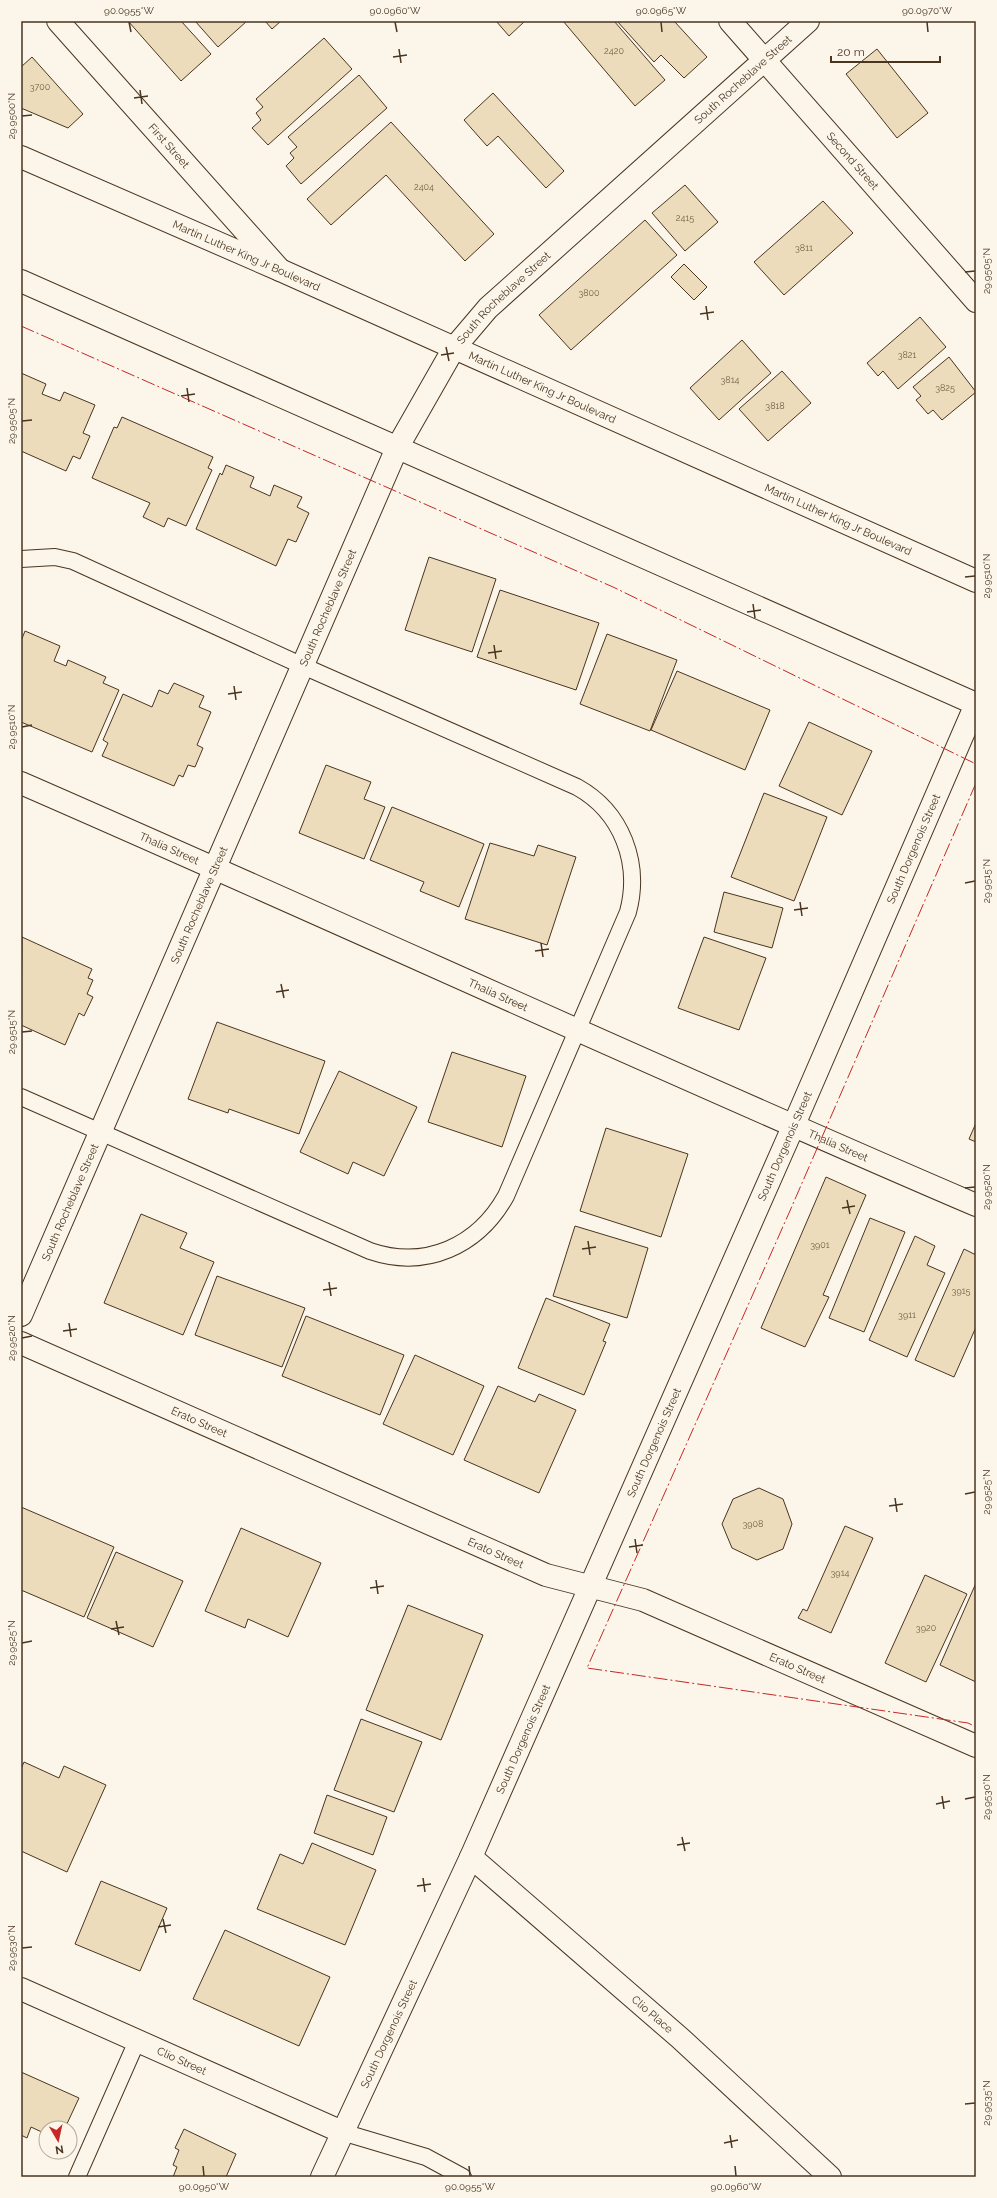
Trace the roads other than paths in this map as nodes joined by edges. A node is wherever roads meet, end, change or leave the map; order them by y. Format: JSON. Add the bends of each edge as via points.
{"nodes":[{"id":1,"x":58,"y":21,"type":"edge"},
{"id":2,"x":730,"y":21,"type":"edge"},
{"id":3,"x":808,"y":21,"type":"edge"},
{"id":4,"x":765,"y":60,"type":"junction"},
{"id":5,"x":21,"y":157,"type":"edge"},
{"id":6,"x":280,"y":270,"type":"junction"},
{"id":7,"x":21,"y":281,"type":"edge"},
{"id":8,"x":976,"y":301,"type":"edge"},
{"id":9,"x":454,"y":348,"type":"junction"},
{"id":10,"x":397,"y":448,"type":"junction"},
{"id":11,"x":21,"y":559,"type":"edge"},
{"id":12,"x":976,"y":581,"type":"edge"},
{"id":13,"x":303,"y":666,"type":"junction"},
{"id":14,"x":976,"y":704,"type":"edge"},
{"id":15,"x":21,"y":783,"type":"edge"},
{"id":16,"x":216,"y":868,"type":"junction"},
{"id":17,"x":576,"y":1029,"type":"junction"},
{"id":18,"x":21,"y":1097,"type":"edge"},
{"id":19,"x":793,"y":1127,"type":"junction"},
{"id":20,"x":101,"y":1133,"type":"junction"},
{"id":21,"x":976,"y":1205,"type":"edge"},
{"id":22,"x":21,"y":1315,"type":"edge"},
{"id":23,"x":21,"y":1343,"type":"edge"},
{"id":24,"x":590,"y":1587,"type":"junction"},
{"id":25,"x":976,"y":1746,"type":"edge"},
{"id":26,"x":471,"y":1857,"type":"junction"},
{"id":27,"x":21,"y":1989,"type":"edge"},
{"id":28,"x":137,"y":2041,"type":"junction"},
{"id":29,"x":342,"y":2132,"type":"junction"},
{"id":30,"x":77,"y":2177,"type":"edge"},
{"id":31,"x":322,"y":2177,"type":"edge"},
{"id":32,"x":463,"y":2177,"type":"edge"},
{"id":33,"x":830,"y":2177,"type":"edge"}],
"edges":[{"from":1,"to":6,"type":"street","name":"First Street"},
{"from":2,"to":4,"type":"street","name":"Second Street"},
{"from":3,"to":4,"type":"street","name":"South Rocheblave Street"},
{"from":4,"to":8,"type":"street","name":"Second Street"},
{"from":4,"to":9,"type":"street","name":"South Rocheblave Street","via":[[488,308]]},
{"from":5,"to":6,"type":"street","name":"Martin Luther King Jr Boulevard"},
{"from":6,"to":9,"type":"street","name":"Martin Luther King Jr Boulevard"},
{"from":7,"to":10,"type":"street"},
{"from":9,"to":10,"type":"street","name":"South Rocheblave Street"},
{"from":9,"to":12,"type":"street","name":"Martin Luther King Jr Boulevard"},
{"from":10,"to":13,"type":"street","name":"South Rocheblave Street"},
{"from":10,"to":14,"type":"street"},
{"from":11,"to":13,"type":"lane","via":[[50,557],[73,561]]},
{"from":13,"to":16,"type":"street","name":"South Rocheblave Street"},
{"from":13,"to":17,"type":"lane","via":[[577,787],[592,797],[611,816],[630,857],[630,903]]},
{"from":14,"to":19,"type":"street","name":"South Dorgenois Street"},
{"from":15,"to":16,"type":"street","name":"Thalia Street"},
{"from":16,"to":17,"type":"street","name":"Thalia Street"},
{"from":16,"to":20,"type":"street","name":"South Rocheblave Street"},
{"from":17,"to":19,"type":"street","name":"Thalia Street"},
{"from":17,"to":20,"type":"lane","via":[[509,1189],[497,1211],[472,1236],[432,1255],[396,1257],[370,1251]]},
{"from":18,"to":20,"type":"lane"},
{"from":19,"to":21,"type":"street","name":"Thalia Street"},
{"from":19,"to":24,"type":"street","name":"South Dorgenois Street"},
{"from":20,"to":22,"type":"street","name":"South Rocheblave Street"},
{"from":23,"to":24,"type":"street","name":"Erato Street","via":[[546,1575]]},
{"from":24,"to":25,"type":"street","name":"Erato Street","via":[[643,1600]]},
{"from":24,"to":26,"type":"street","name":"South Dorgenois Street"},
{"from":26,"to":29,"type":"street","name":"South Dorgenois Street"},
{"from":26,"to":33,"type":"street","name":"Clio Place","via":[[680,2038]]},
{"from":27,"to":28,"type":"street","name":"Clio Street"},
{"from":28,"to":29,"type":"street","name":"Clio Street"},
{"from":28,"to":30,"type":"lane"},
{"from":29,"to":31,"type":"street","name":"South Dorgenois Street"},
{"from":29,"to":32,"type":"lane","via":[[426,2158]]}]}
